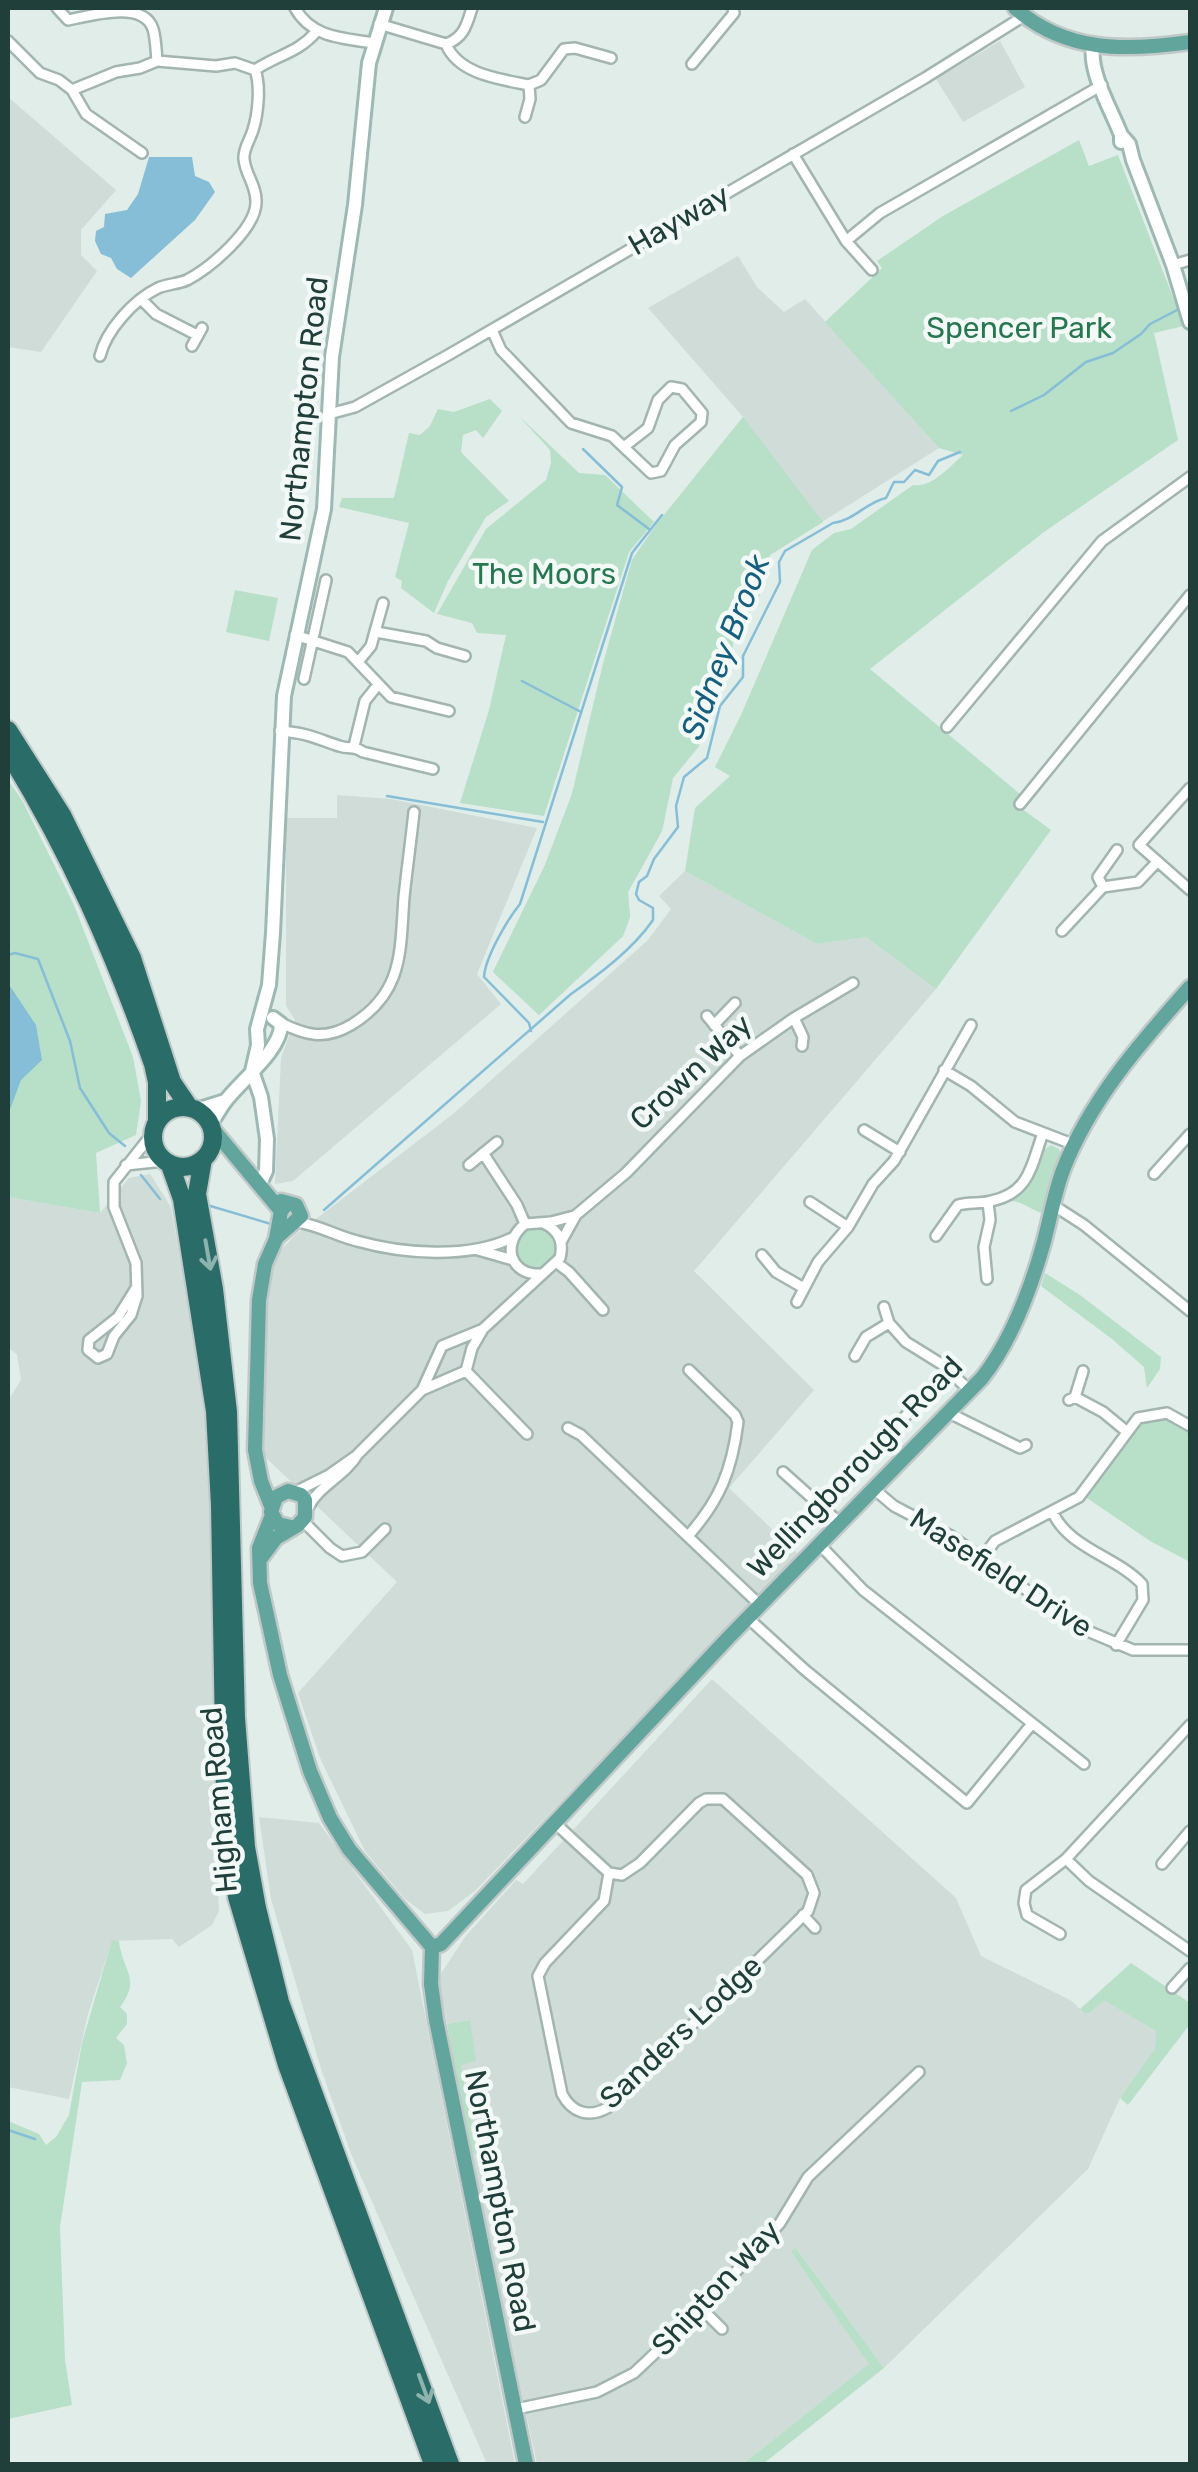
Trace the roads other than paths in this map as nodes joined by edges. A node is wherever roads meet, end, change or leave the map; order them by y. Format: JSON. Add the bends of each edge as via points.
{"nodes":[{"id":1,"x":57,"y":8,"type":"edge"},
{"id":2,"x":295,"y":8,"type":"edge"},
{"id":3,"x":386,"y":8,"type":"edge"},
{"id":4,"x":472,"y":8,"type":"edge"},
{"id":5,"x":733,"y":8,"type":"edge"},
{"id":6,"x":1020,"y":12,"type":"edge"},
{"id":7,"x":380,"y":24,"type":"junction"},
{"id":8,"x":316,"y":32,"type":"junction"},
{"id":9,"x":8,"y":41,"type":"edge"},
{"id":10,"x":374,"y":42,"type":"junction"},
{"id":11,"x":1190,"y":42,"type":"edge"},
{"id":12,"x":446,"y":44,"type":"junction"},
{"id":13,"x":1099,"y":47,"type":"junction"},
{"id":14,"x":611,"y":58,"type":"dead end"},
{"id":15,"x":158,"y":61,"type":"junction"},
{"id":16,"x":692,"y":64,"type":"dead end"},
{"id":17,"x":255,"y":70,"type":"junction"},
{"id":18,"x":1102,"y":85,"type":"junction"},
{"id":19,"x":529,"y":86,"type":"junction"},
{"id":20,"x":72,"y":90,"type":"junction"},
{"id":21,"x":525,"y":116,"type":"dead end"},
{"id":22,"x":142,"y":153,"type":"dead end"},
{"id":23,"x":793,"y":154,"type":"junction"},
{"id":24,"x":846,"y":241,"type":"junction"},
{"id":25,"x":1190,"y":260,"type":"edge"},
{"id":26,"x":1174,"y":266,"type":"junction"},
{"id":27,"x":872,"y":270,"type":"dead end"},
{"id":28,"x":142,"y":300,"type":"junction"},
{"id":29,"x":1188,"y":311,"type":"edge"},
{"id":30,"x":492,"y":330,"type":"junction"},
{"id":31,"x":192,"y":346,"type":"dead end"},
{"id":32,"x":100,"y":356,"type":"dead end"},
{"id":33,"x":329,"y":414,"type":"junction"},
{"id":34,"x":625,"y":446,"type":"junction"},
{"id":35,"x":1190,"y":477,"type":"edge"},
{"id":36,"x":326,"y":580,"type":"dead end"},
{"id":37,"x":1190,"y":595,"type":"edge"},
{"id":38,"x":382,"y":603,"type":"dead end"},
{"id":39,"x":376,"y":632,"type":"junction"},
{"id":40,"x":295,"y":636,"type":"junction"},
{"id":41,"x":314,"y":640,"type":"junction"},
{"id":42,"x":465,"y":656,"type":"dead end"},
{"id":43,"x":358,"y":662,"type":"junction"},
{"id":44,"x":304,"y":679,"type":"dead end"},
{"id":45,"x":378,"y":686,"type":"junction"},
{"id":46,"x":448,"y":711,"type":"dead end"},
{"id":47,"x":948,"y":728,"type":"dead end"},
{"id":48,"x":8,"y":730,"type":"edge"},
{"id":49,"x":280,"y":731,"type":"junction"},
{"id":50,"x":354,"y":746,"type":"junction"},
{"id":51,"x":8,"y":752,"type":"edge"},
{"id":52,"x":433,"y":769,"type":"dead end"},
{"id":53,"x":1190,"y":788,"type":"edge"},
{"id":54,"x":1020,"y":804,"type":"dead end"},
{"id":55,"x":414,"y":812,"type":"dead end"},
{"id":56,"x":1117,"y":850,"type":"dead end"},
{"id":57,"x":1157,"y":862,"type":"junction"},
{"id":58,"x":1103,"y":886,"type":"junction"},
{"id":59,"x":1190,"y":887,"type":"edge"},
{"id":60,"x":1073,"y":918,"type":"junction"},
{"id":61,"x":1084,"y":928,"type":"dead end"},
{"id":62,"x":1062,"y":930,"type":"dead end"},
{"id":63,"x":853,"y":983,"type":"dead end"},
{"id":64,"x":1189,"y":992,"type":"edge"},
{"id":65,"x":735,"y":1003,"type":"dead end"},
{"id":66,"x":794,"y":1018,"type":"junction"},
{"id":67,"x":971,"y":1024,"type":"dead end"},
{"id":68,"x":273,"y":1028,"type":"junction"},
{"id":69,"x":802,"y":1046,"type":"dead end"},
{"id":70,"x":740,"y":1056,"type":"junction"},
{"id":71,"x":265,"y":1057,"type":"junction"},
{"id":72,"x":944,"y":1070,"type":"junction"},
{"id":73,"x":252,"y":1072,"type":"junction"},
{"id":74,"x":261,"y":1098,"type":"junction"},
{"id":75,"x":225,"y":1101,"type":"junction"},
{"id":76,"x":193,"y":1108,"type":"junction"},
{"id":77,"x":211,"y":1126,"type":"junction"},
{"id":78,"x":154,"y":1127,"type":"junction"},
{"id":79,"x":864,"y":1130,"type":"dead end"},
{"id":80,"x":1043,"y":1132,"type":"junction"},
{"id":81,"x":1190,"y":1134,"type":"edge"},
{"id":82,"x":497,"y":1142,"type":"dead end"},
{"id":83,"x":1075,"y":1146,"type":"junction"},
{"id":84,"x":900,"y":1152,"type":"junction"},
{"id":85,"x":484,"y":1153,"type":"junction"},
{"id":86,"x":205,"y":1158,"type":"junction"},
{"id":87,"x":240,"y":1159,"type":"junction"},
{"id":88,"x":167,"y":1163,"type":"junction"},
{"id":89,"x":126,"y":1165,"type":"junction"},
{"id":90,"x":469,"y":1165,"type":"dead end"},
{"id":91,"x":1154,"y":1174,"type":"dead end"},
{"id":92,"x":264,"y":1189,"type":"junction"},
{"id":93,"x":810,"y":1202,"type":"dead end"},
{"id":94,"x":988,"y":1202,"type":"junction"},
{"id":95,"x":1053,"y":1204,"type":"junction"},
{"id":96,"x":290,"y":1214,"type":"junction"},
{"id":97,"x":576,"y":1215,"type":"junction"},
{"id":98,"x":543,"y":1223,"type":"junction"},
{"id":99,"x":525,"y":1224,"type":"junction"},
{"id":100,"x":848,"y":1227,"type":"junction"},
{"id":101,"x":951,"y":1235,"type":"dead end"},
{"id":102,"x":512,"y":1238,"type":"junction"},
{"id":103,"x":561,"y":1242,"type":"junction"},
{"id":104,"x":475,"y":1249,"type":"junction"},
{"id":105,"x":778,"y":1253,"type":"dead end"},
{"id":106,"x":515,"y":1263,"type":"junction"},
{"id":107,"x":557,"y":1263,"type":"junction"},
{"id":108,"x":1000,"y":1269,"type":"dead end"},
{"id":109,"x":542,"y":1274,"type":"junction"},
{"id":110,"x":136,"y":1288,"type":"junction"},
{"id":111,"x":802,"y":1288,"type":"junction"},
{"id":112,"x":515,"y":1298,"type":"junction"},
{"id":113,"x":796,"y":1302,"type":"dead end"},
{"id":114,"x":884,"y":1307,"type":"dead end"},
{"id":115,"x":603,"y":1310,"type":"dead end"},
{"id":116,"x":1190,"y":1311,"type":"edge"},
{"id":117,"x":889,"y":1324,"type":"junction"},
{"id":118,"x":484,"y":1329,"type":"junction"},
{"id":119,"x":98,"y":1334,"type":"junction"},
{"id":120,"x":453,"y":1342,"type":"junction"},
{"id":121,"x":110,"y":1344,"type":"junction"},
{"id":122,"x":470,"y":1355,"type":"junction"},
{"id":123,"x":854,"y":1357,"type":"dead end"},
{"id":124,"x":436,"y":1360,"type":"junction"},
{"id":125,"x":948,"y":1369,"type":"junction"},
{"id":126,"x":466,"y":1370,"type":"junction"},
{"id":127,"x":689,"y":1370,"type":"dead end"},
{"id":128,"x":1083,"y":1371,"type":"dead end"},
{"id":129,"x":450,"y":1376,"type":"junction"},
{"id":130,"x":422,"y":1390,"type":"junction"},
{"id":131,"x":970,"y":1391,"type":"junction"},
{"id":132,"x":949,"y":1412,"type":"junction"},
{"id":133,"x":1190,"y":1426,"type":"edge"},
{"id":134,"x":568,"y":1428,"type":"dead end"},
{"id":135,"x":1126,"y":1431,"type":"junction"},
{"id":136,"x":527,"y":1434,"type":"dead end"},
{"id":137,"x":1026,"y":1445,"type":"dead end"},
{"id":138,"x":884,"y":1447,"type":"dead end"},
{"id":139,"x":358,"y":1454,"type":"junction"},
{"id":140,"x":798,"y":1470,"type":"dead end"},
{"id":141,"x":260,"y":1472,"type":"junction"},
{"id":142,"x":875,"y":1490,"type":"junction"},
{"id":143,"x":292,"y":1491,"type":"junction"},
{"id":144,"x":272,"y":1510,"type":"junction"},
{"id":145,"x":1053,"y":1513,"type":"junction"},
{"id":146,"x":300,"y":1519,"type":"junction"},
{"id":147,"x":841,"y":1524,"type":"junction"},
{"id":148,"x":385,"y":1529,"type":"dead end"},
{"id":149,"x":688,"y":1536,"type":"junction"},
{"id":150,"x":820,"y":1546,"type":"junction"},
{"id":151,"x":260,"y":1558,"type":"junction"},
{"id":152,"x":982,"y":1558,"type":"junction"},
{"id":153,"x":760,"y":1605,"type":"junction"},
{"id":154,"x":748,"y":1618,"type":"junction"},
{"id":155,"x":1116,"y":1645,"type":"junction"},
{"id":156,"x":1190,"y":1650,"type":"edge"},
{"id":157,"x":1032,"y":1724,"type":"junction"},
{"id":158,"x":1190,"y":1725,"type":"edge"},
{"id":159,"x":1084,"y":1764,"type":"dead end"},
{"id":160,"x":556,"y":1824,"type":"junction"},
{"id":161,"x":1190,"y":1831,"type":"edge"},
{"id":162,"x":1176,"y":1847,"type":"junction"},
{"id":163,"x":1186,"y":1856,"type":"dead end"},
{"id":164,"x":1066,"y":1859,"type":"junction"},
{"id":165,"x":1162,"y":1864,"type":"dead end"},
{"id":166,"x":608,"y":1873,"type":"junction"},
{"id":167,"x":803,"y":1915,"type":"junction"},
{"id":168,"x":1052,"y":1916,"type":"dead end"},
{"id":169,"x":815,"y":1928,"type":"dead end"},
{"id":170,"x":1046,"y":1928,"type":"junction"},
{"id":171,"x":1060,"y":1934,"type":"dead end"},
{"id":172,"x":434,"y":1937,"type":"junction"},
{"id":173,"x":1190,"y":1952,"type":"edge"},
{"id":174,"x":1190,"y":1968,"type":"edge"},
{"id":175,"x":1172,"y":1988,"type":"dead end"},
{"id":176,"x":919,"y":2072,"type":"dead end"},
{"id":177,"x":869,"y":2099,"type":"dead end"},
{"id":178,"x":880,"y":2108,"type":"junction"},
{"id":179,"x":702,"y":2309,"type":"junction"},
{"id":180,"x":722,"y":2329,"type":"dead end"},
{"id":181,"x":516,"y":2410,"type":"junction"},
{"id":182,"x":432,"y":2464,"type":"edge"},
{"id":183,"x":450,"y":2464,"type":"edge"},
{"id":184,"x":526,"y":2464,"type":"edge"}],
"edges":[{"from":1,"to":15,"type":"street","via":[[68,25],[117,11],[145,14]]},
{"from":2,"to":8,"type":"street"},
{"from":3,"to":7,"type":"main road","name":"Northampton Road"},
{"from":4,"to":12,"type":"street","via":[[465,30]]},
{"from":5,"to":16,"type":"street"},
{"from":6,"to":13,"type":"main road","via":[[1049,32]]},
{"from":6,"to":23,"type":"street","name":"Hayway","via":[[925,78]]},
{"from":7,"to":10,"type":"main road","name":"Northampton Road"},
{"from":7,"to":12,"type":"street"},
{"from":8,"to":10,"type":"street"},
{"from":8,"to":17,"type":"street","via":[[304,46]]},
{"from":9,"to":20,"type":"street","via":[[40,74]]},
{"from":10,"to":33,"type":"main road","name":"Northampton Road"},
{"from":11,"to":13,"type":"main road"},
{"from":12,"to":19,"type":"street","via":[[460,66]]},
{"from":13,"to":18,"type":"main road","via":[[1093,65]]},
{"from":14,"to":19,"type":"street","via":[[564,49]]},
{"from":15,"to":17,"type":"street","via":[[235,63]]},
{"from":15,"to":20,"type":"street"},
{"from":17,"to":28,"type":"street","via":[[257,111],[244,160],[256,190],[252,221],[199,272]]},
{"from":18,"to":24,"type":"street","via":[[880,214]]},
{"from":18,"to":26,"type":"main road"},
{"from":19,"to":21,"type":"street"},
{"from":20,"to":22,"type":"street","via":[[86,114]]},
{"from":23,"to":24,"type":"street"},
{"from":23,"to":30,"type":"street","name":"Hayway"},
{"from":24,"to":27,"type":"street"},
{"from":25,"to":26,"type":"street"},
{"from":26,"to":29,"type":"main road"},
{"from":28,"to":31,"type":"street","via":[[156,314],[199,331]]},
{"from":28,"to":32,"type":"street","via":[[104,338]]},
{"from":30,"to":33,"type":"street","name":"Hayway"},
{"from":30,"to":34,"type":"street","via":[[501,350],[571,423]]},
{"from":33,"to":40,"type":"main road","name":"Northampton Road","via":[[321,532]]},
{"from":34,"to":34,"type":"street","via":[[649,472],[658,472],[702,413],[672,387],[648,428]]},
{"from":35,"to":47,"type":"street","via":[[1102,541]]},
{"from":36,"to":41,"type":"street"},
{"from":37,"to":54,"type":"street"},
{"from":38,"to":39,"type":"street"},
{"from":39,"to":42,"type":"street"},
{"from":39,"to":43,"type":"street"},
{"from":40,"to":41,"type":"street"},
{"from":40,"to":49,"type":"main road","name":"Northampton Road"},
{"from":41,"to":43,"type":"street"},
{"from":41,"to":44,"type":"street"},
{"from":43,"to":45,"type":"street"},
{"from":45,"to":46,"type":"street","via":[[400,700]]},
{"from":45,"to":50,"type":"street","via":[[365,701]]},
{"from":48,"to":76,"type":"highway","via":[[62,815],[117,925],[172,1082]]},
{"from":49,"to":50,"type":"street"},
{"from":49,"to":68,"type":"main road","name":"Northampton Road","via":[[267,995]]},
{"from":50,"to":52,"type":"street"},
{"from":51,"to":78,"type":"highway","via":[[106,938],[157,1082]]},
{"from":53,"to":57,"type":"street","via":[[1139,845]]},
{"from":55,"to":68,"type":"street","via":[[392,982],[370,1011],[340,1031],[318,1036]]},
{"from":56,"to":58,"type":"street","via":[[1098,877]]},
{"from":57,"to":58,"type":"street","via":[[1131,885]]},
{"from":57,"to":59,"type":"street"},
{"from":58,"to":60,"type":"street"},
{"from":60,"to":61,"type":"street"},
{"from":60,"to":62,"type":"street"},
{"from":63,"to":66,"type":"street","name":"Crown Way"},
{"from":64,"to":83,"type":"main road","name":"Wellingborough Road","via":[[1123,1067]]},
{"from":65,"to":70,"type":"street","via":[[711,1020]]},
{"from":66,"to":69,"type":"street"},
{"from":66,"to":70,"type":"street","name":"Crown Way"},
{"from":67,"to":72,"type":"street"},
{"from":68,"to":71,"type":"main road"},
{"from":68,"to":73,"type":"main road","via":[[266,1041],[259,1036]]},
{"from":70,"to":97,"type":"street","name":"Crown Way"},
{"from":71,"to":73,"type":"main road"},
{"from":71,"to":74,"type":"main road"},
{"from":72,"to":80,"type":"street","via":[[1015,1122]]},
{"from":72,"to":84,"type":"street"},
{"from":73,"to":74,"type":"main road"},
{"from":73,"to":75,"type":"main road"},
{"from":74,"to":92,"type":"main road","via":[[268,1156]]},
{"from":75,"to":76,"type":"main road"},
{"from":75,"to":77,"type":"main road"},
{"from":76,"to":77,"type":"highway"},
{"from":76,"to":78,"type":"highway","via":[[174,1108]]},
{"from":77,"to":86,"type":"highway"},
{"from":77,"to":87,"type":"main road"},
{"from":78,"to":88,"type":"highway","via":[[154,1149]]},
{"from":78,"to":89,"type":"street"},
{"from":79,"to":84,"type":"street"},
{"from":80,"to":83,"type":"street"},
{"from":80,"to":94,"type":"street","via":[[1025,1181],[1012,1195]]},
{"from":81,"to":91,"type":"street"},
{"from":82,"to":85,"type":"street"},
{"from":83,"to":95,"type":"main road","name":"Wellingborough Road"},
{"from":84,"to":100,"type":"street"},
{"from":85,"to":90,"type":"street"},
{"from":85,"to":99,"type":"street"},
{"from":86,"to":87,"type":"main road"},
{"from":86,"to":88,"type":"highway","via":[[187,1167]]},
{"from":86,"to":183,"type":"highway","name":"Higham Road","one_way":true,"via":[[197,1194],[228,1412],[238,1736],[257,1908],[285,2017]]},
{"from":87,"to":92,"type":"main road"},
{"from":88,"to":89,"type":"street"},
{"from":88,"to":182,"type":"highway","name":"Higham Road","via":[[182,1200],[215,1411],[225,1793],[237,1897],[263,1990]]},
{"from":89,"to":110,"type":"street","via":[[112,1192],[136,1263]]},
{"from":92,"to":96,"type":"main road"},
{"from":93,"to":100,"type":"street"},
{"from":94,"to":101,"type":"street","via":[[958,1205],[938,1233]]},
{"from":94,"to":108,"type":"street","via":[[987,1274]]},
{"from":95,"to":116,"type":"street"},
{"from":95,"to":131,"type":"main road","name":"Wellingborough Road","via":[[1004,1344]]},
{"from":96,"to":104,"type":"street","via":[[358,1242]]},
{"from":96,"to":141,"type":"main road","via":[[261,1280],[255,1450]]},
{"from":97,"to":98,"type":"street","name":"Crown Way"},
{"from":97,"to":103,"type":"street","name":"Crown Way"},
{"from":98,"to":99,"type":"street"},
{"from":98,"to":103,"type":"street"},
{"from":99,"to":102,"type":"street"},
{"from":100,"to":111,"type":"street"},
{"from":102,"to":104,"type":"street"},
{"from":102,"to":106,"type":"street"},
{"from":103,"to":107,"type":"street"},
{"from":104,"to":106,"type":"street"},
{"from":105,"to":111,"type":"street","via":[[764,1259]]},
{"from":106,"to":109,"type":"street"},
{"from":106,"to":112,"type":"street"},
{"from":107,"to":109,"type":"street"},
{"from":107,"to":115,"type":"street"},
{"from":109,"to":112,"type":"street"},
{"from":110,"to":119,"type":"street"},
{"from":110,"to":121,"type":"street","via":[[136,1305]]},
{"from":111,"to":113,"type":"street"},
{"from":112,"to":118,"type":"street"},
{"from":114,"to":117,"type":"street"},
{"from":117,"to":123,"type":"street","via":[[866,1337]]},
{"from":117,"to":125,"type":"street"},
{"from":118,"to":120,"type":"street"},
{"from":118,"to":122,"type":"street"},
{"from":119,"to":121,"type":"street"},
{"from":119,"to":121,"type":"street","via":[[88,1343],[92,1355],[105,1356]]},
{"from":120,"to":122,"type":"street"},
{"from":120,"to":124,"type":"street","via":[[442,1346]]},
{"from":122,"to":126,"type":"street"},
{"from":124,"to":129,"type":"street"},
{"from":124,"to":130,"type":"street"},
{"from":125,"to":131,"type":"street"},
{"from":125,"to":138,"type":"street","via":[[899,1418]]},
{"from":126,"to":129,"type":"street"},
{"from":126,"to":136,"type":"street"},
{"from":127,"to":149,"type":"street","via":[[738,1422],[729,1475]]},
{"from":128,"to":135,"type":"street","via":[[1072,1399]]},
{"from":129,"to":130,"type":"street"},
{"from":130,"to":139,"type":"street"},
{"from":131,"to":132,"type":"main road","name":"Wellingborough Road"},
{"from":132,"to":137,"type":"street","via":[[1020,1448]]},
{"from":132,"to":142,"type":"main road","name":"Wellingborough Road"},
{"from":133,"to":135,"type":"street","via":[[1159,1412],[1138,1418]]},
{"from":134,"to":149,"type":"street"},
{"from":135,"to":145,"type":"street","via":[[1079,1497]]},
{"from":139,"to":143,"type":"street"},
{"from":139,"to":146,"type":"street"},
{"from":140,"to":147,"type":"street","via":[[786,1476]]},
{"from":141,"to":143,"type":"main road"},
{"from":141,"to":144,"type":"main road"},
{"from":142,"to":147,"type":"main road","name":"Wellingborough Road"},
{"from":142,"to":152,"type":"street","name":"Masefield Drive"},
{"from":143,"to":144,"type":"main road","via":[[276,1497]]},
{"from":143,"to":146,"type":"main road","via":[[306,1500]]},
{"from":144,"to":146,"type":"main road","via":[[278,1524]]},
{"from":144,"to":151,"type":"main road"},
{"from":145,"to":152,"type":"street","via":[[995,1540]]},
{"from":145,"to":155,"type":"street","via":[[1076,1539],[1142,1584],[1144,1600]]},
{"from":146,"to":148,"type":"street","via":[[342,1556],[362,1552]]},
{"from":146,"to":151,"type":"main road"},
{"from":147,"to":150,"type":"main road","name":"Wellingborough Road"},
{"from":149,"to":153,"type":"street"},
{"from":150,"to":153,"type":"main road","name":"Wellingborough Road"},
{"from":150,"to":157,"type":"street","via":[[863,1590]]},
{"from":151,"to":172,"type":"main road","via":[[267,1625],[316,1789],[370,1876]]},
{"from":152,"to":155,"type":"street","name":"Masefield Drive"},
{"from":153,"to":154,"type":"main road","name":"Wellingborough Road"},
{"from":154,"to":157,"type":"street","via":[[967,1802]]},
{"from":154,"to":160,"type":"main road","name":"Wellingborough Road"},
{"from":155,"to":156,"type":"street","name":"Masefield Drive"},
{"from":157,"to":159,"type":"street"},
{"from":158,"to":164,"type":"street"},
{"from":160,"to":166,"type":"street"},
{"from":160,"to":172,"type":"main road","name":"Wellingborough Road","via":[[460,1921]]},
{"from":161,"to":162,"type":"street"},
{"from":162,"to":163,"type":"street"},
{"from":162,"to":165,"type":"street"},
{"from":164,"to":170,"type":"street","via":[[1025,1894],[1027,1916]]},
{"from":164,"to":173,"type":"street"},
{"from":166,"to":167,"type":"street","via":[[628,1874],[699,1803],[723,1799],[807,1875],[814,1900]]},
{"from":166,"to":167,"type":"street","name":"Sanders Lodge","via":[[604,1901],[538,1976],[562,2094],[588,2114],[608,2108]]},
{"from":167,"to":169,"type":"street"},
{"from":168,"to":170,"type":"street"},
{"from":170,"to":171,"type":"street"},
{"from":172,"to":181,"type":"main road","name":"Northampton Road","via":[[432,1996]]},
{"from":174,"to":175,"type":"street"},
{"from":176,"to":178,"type":"street","name":"Shipton Way"},
{"from":177,"to":178,"type":"street"},
{"from":178,"to":179,"type":"street","name":"Shipton Way","via":[[808,2177],[780,2224]]},
{"from":179,"to":180,"type":"street"},
{"from":179,"to":181,"type":"street","name":"Shipton Way","via":[[624,2380]]},
{"from":181,"to":184,"type":"main road","name":"Northampton Road"}]}
